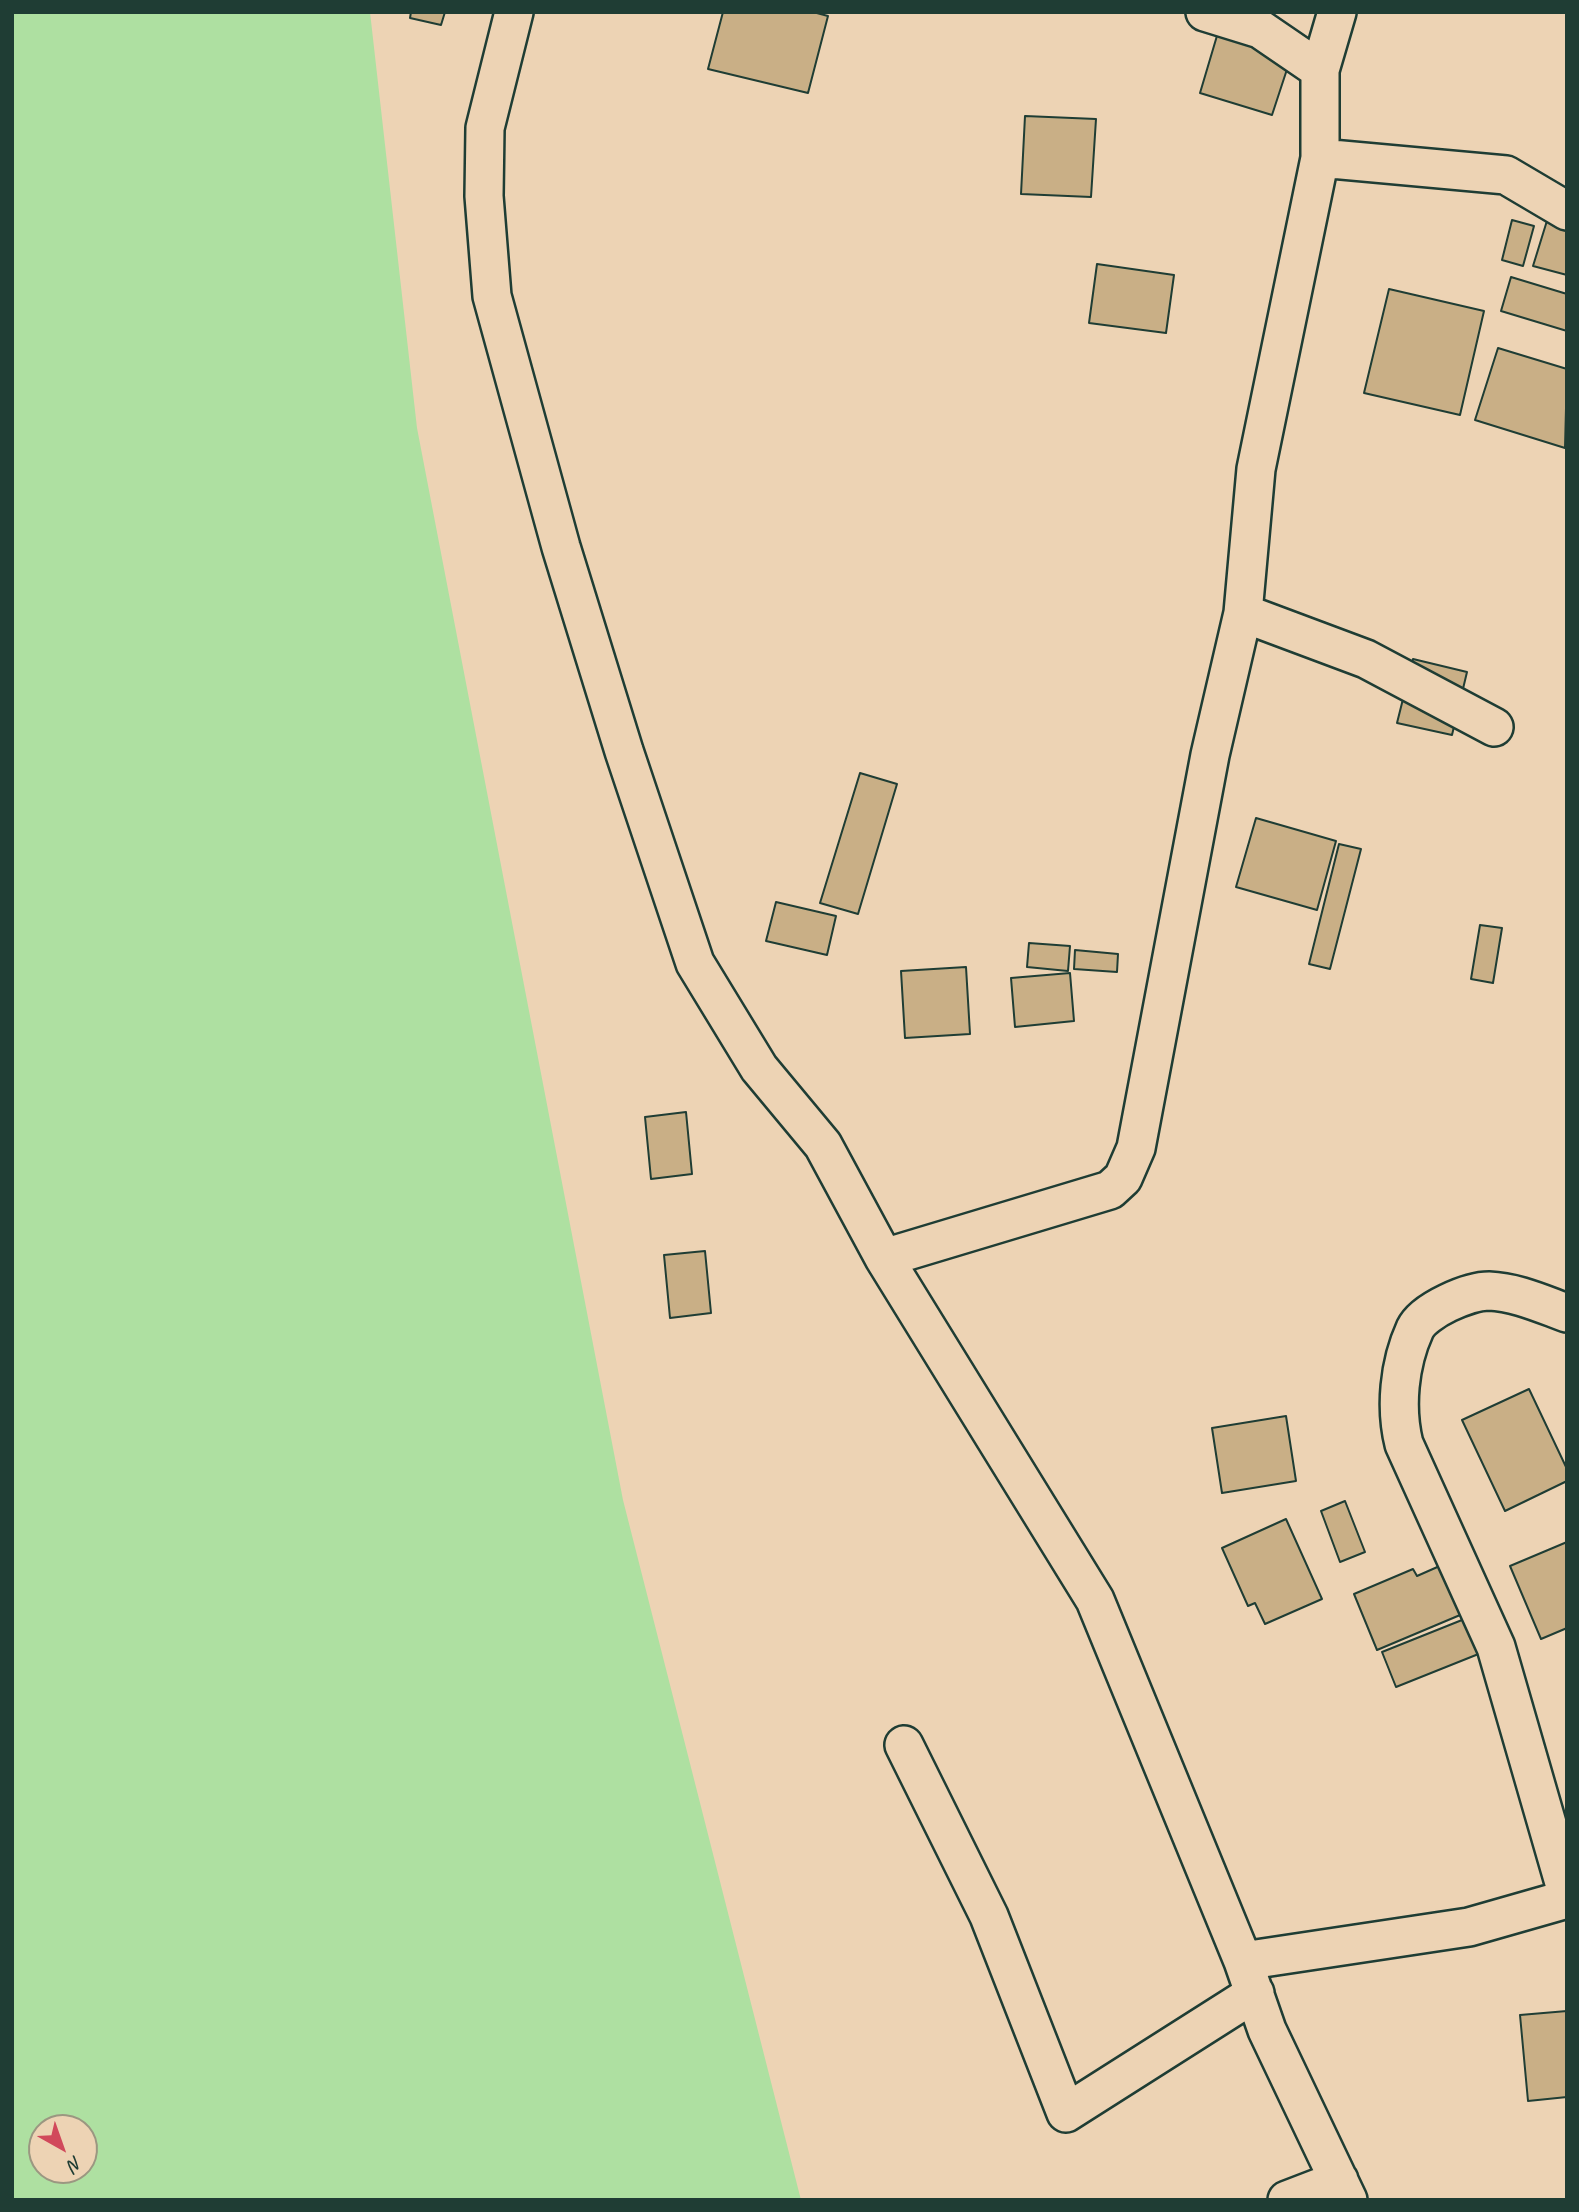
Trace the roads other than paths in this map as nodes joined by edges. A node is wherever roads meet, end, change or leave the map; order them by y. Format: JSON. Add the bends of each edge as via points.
{"nodes":[{"id":1,"x":514,"y":12,"type":"edge"},
{"id":2,"x":1205,"y":12,"type":"edge"},
{"id":3,"x":1337,"y":12,"type":"edge"},
{"id":4,"x":1320,"y":71,"type":"junction"},
{"id":5,"x":1320,"y":158,"type":"junction"},
{"id":6,"x":1567,"y":211,"type":"edge"},
{"id":7,"x":1243,"y":612,"type":"junction"},
{"id":8,"x":1494,"y":727,"type":"dead end"},
{"id":9,"x":884,"y":1258,"type":"junction"},
{"id":10,"x":1567,"y":1313,"type":"edge"},
{"id":11,"x":904,"y":1745,"type":"dead end"},
{"id":12,"x":1567,"y":1893,"type":"edge"},
{"id":13,"x":1567,"y":1899,"type":"edge"},
{"id":14,"x":1249,"y":1977,"type":"junction"},
{"id":15,"x":1344,"y":2190,"type":"edge"},
{"id":16,"x":1287,"y":2200,"type":"edge"}],
"edges":[{"from":1,"to":9,"type":"street","via":[[485,128],[484,196],[492,296],[561,547],[695,963],[759,1068],[823,1145]]},
{"from":2,"to":4,"type":"street","via":[[1260,29]]},
{"from":3,"to":4,"type":"street"},
{"from":4,"to":5,"type":"street"},
{"from":5,"to":6,"type":"street","via":[[1506,175]]},
{"from":5,"to":7,"type":"street","via":[[1256,469]]},
{"from":7,"to":8,"type":"street","via":[[1366,659]]},
{"from":7,"to":9,"type":"street","via":[[1210,755],[1136,1148],[1123,1178],[1097,1195]]},
{"from":9,"to":14,"type":"street","via":[[1096,1600]]},
{"from":10,"to":12,"type":"street","via":[[1489,1291],[1465,1295],[1440,1307],[1416,1327],[1397,1416],[1404,1444],[1496,1647]]},
{"from":11,"to":14,"type":"street","via":[[989,1916],[1066,2113]]},
{"from":13,"to":14,"type":"street","via":[[1469,1927]]},
{"from":14,"to":15,"type":"street","via":[[1267,2029]]},
{"from":15,"to":16,"type":"street"}]}
